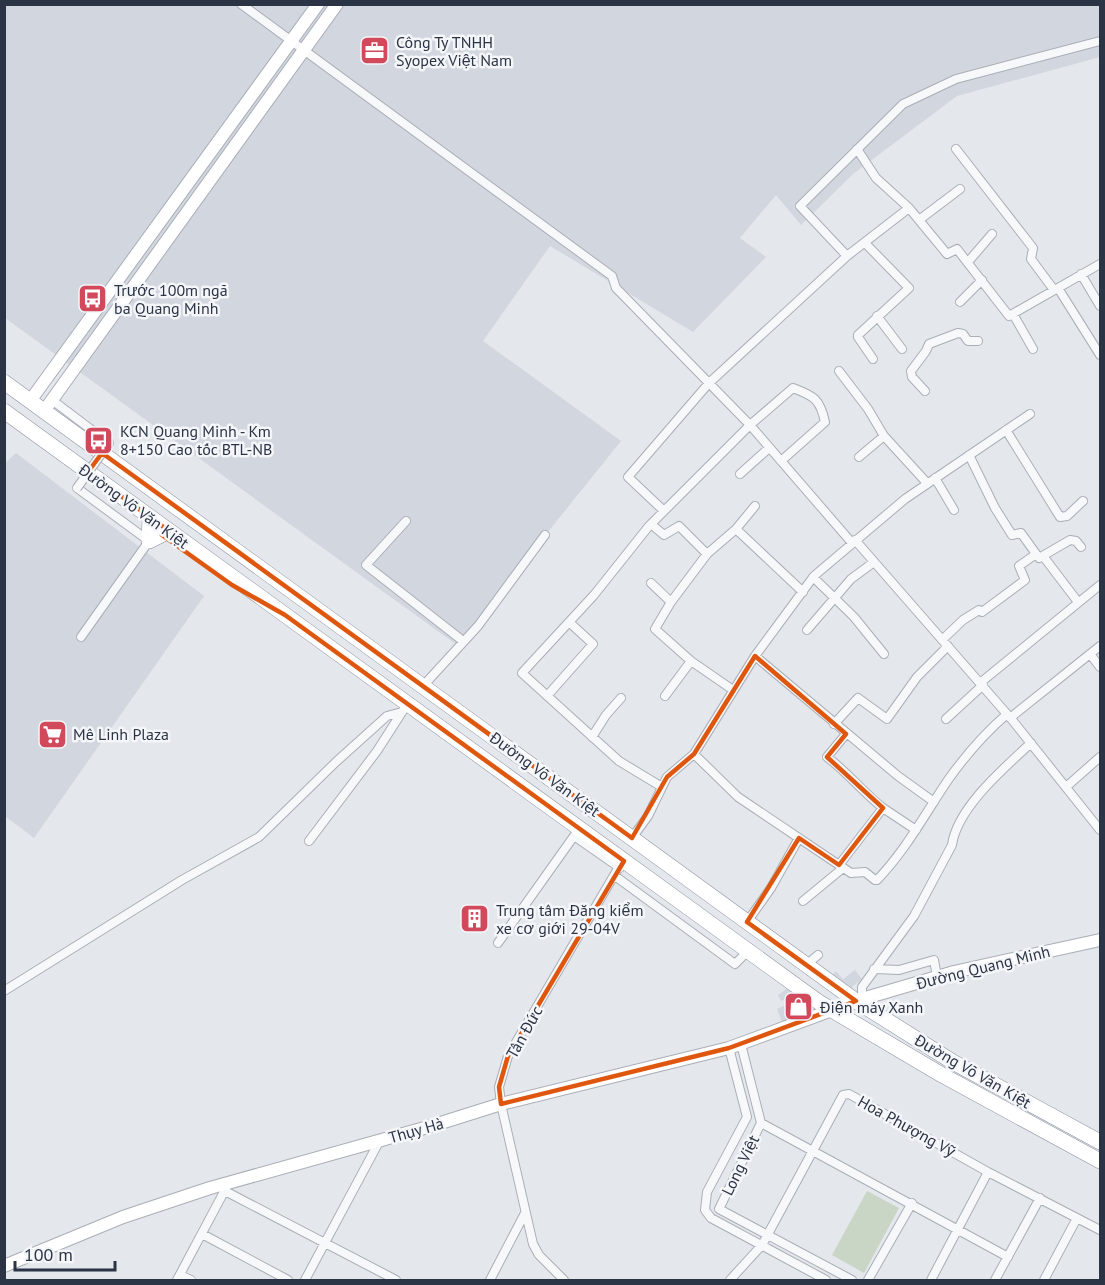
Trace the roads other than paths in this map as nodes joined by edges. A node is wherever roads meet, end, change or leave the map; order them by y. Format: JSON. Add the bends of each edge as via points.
{"nodes":[{"id":1,"x":241,"y":4,"type":"edge"},
{"id":2,"x":318,"y":4,"type":"edge"},
{"id":3,"x":337,"y":4,"type":"edge"},
{"id":4,"x":1101,"y":41,"type":"edge"},
{"id":5,"x":291,"y":42,"type":"junction"},
{"id":6,"x":304,"y":50,"type":"junction"},
{"id":7,"x":857,"y":149,"type":"junction"},
{"id":8,"x":956,"y":149,"type":"dead end"},
{"id":9,"x":960,"y":189,"type":"dead end"},
{"id":10,"x":909,"y":208,"type":"junction"},
{"id":11,"x":919,"y":220,"type":"junction"},
{"id":12,"x":992,"y":234,"type":"dead end"},
{"id":13,"x":865,"y":243,"type":"junction"},
{"id":14,"x":847,"y":256,"type":"junction"},
{"id":15,"x":968,"y":262,"type":"junction"},
{"id":16,"x":1101,"y":264,"type":"edge"},
{"id":17,"x":1080,"y":274,"type":"junction"},
{"id":18,"x":982,"y":280,"type":"junction"},
{"id":19,"x":1056,"y":289,"type":"junction"},
{"id":20,"x":960,"y":302,"type":"dead end"},
{"id":21,"x":1101,"y":306,"type":"edge"},
{"id":22,"x":1012,"y":314,"type":"junction"},
{"id":23,"x":876,"y":316,"type":"junction"},
{"id":24,"x":978,"y":341,"type":"dead end"},
{"id":25,"x":902,"y":349,"type":"dead end"},
{"id":26,"x":1033,"y":349,"type":"dead end"},
{"id":27,"x":1101,"y":355,"type":"edge"},
{"id":28,"x":873,"y":359,"type":"dead end"},
{"id":29,"x":839,"y":371,"type":"dead end"},
{"id":30,"x":4,"y":382,"type":"edge"},
{"id":31,"x":709,"y":383,"type":"junction"},
{"id":32,"x":925,"y":391,"type":"dead end"},
{"id":33,"x":34,"y":395,"type":"junction"},
{"id":34,"x":48,"y":405,"type":"junction"},
{"id":35,"x":1030,"y":414,"type":"dead end"},
{"id":36,"x":11,"y":415,"type":"edge"},
{"id":37,"x":750,"y":425,"type":"junction"},
{"id":38,"x":31,"y":430,"type":"junction"},
{"id":39,"x":1006,"y":430,"type":"junction"},
{"id":40,"x":884,"y":436,"type":"junction"},
{"id":41,"x":769,"y":448,"type":"junction"},
{"id":42,"x":969,"y":455,"type":"junction"},
{"id":43,"x":859,"y":457,"type":"dead end"},
{"id":44,"x":781,"y":461,"type":"junction"},
{"id":45,"x":740,"y":474,"type":"dead end"},
{"id":46,"x":931,"y":481,"type":"junction"},
{"id":47,"x":1083,"y":501,"type":"dead end"},
{"id":48,"x":755,"y":506,"type":"dead end"},
{"id":49,"x":954,"y":510,"type":"dead end"},
{"id":50,"x":664,"y":511,"type":"junction"},
{"id":51,"x":406,"y":521,"type":"dead end"},
{"id":52,"x":651,"y":524,"type":"junction"},
{"id":53,"x":736,"y":529,"type":"junction"},
{"id":54,"x":156,"y":530,"type":"junction"},
{"id":55,"x":545,"y":535,"type":"dead end"},
{"id":56,"x":853,"y":541,"type":"junction"},
{"id":57,"x":1081,"y":547,"type":"dead end"},
{"id":58,"x":707,"y":554,"type":"junction"},
{"id":59,"x":1039,"y":555,"type":"junction"},
{"id":60,"x":874,"y":562,"type":"junction"},
{"id":61,"x":813,"y":577,"type":"junction"},
{"id":62,"x":651,"y":583,"type":"dead end"},
{"id":63,"x":1101,"y":585,"type":"edge"},
{"id":64,"x":803,"y":592,"type":"junction"},
{"id":65,"x":835,"y":597,"type":"junction"},
{"id":66,"x":671,"y":602,"type":"junction"},
{"id":67,"x":1078,"y":602,"type":"junction"},
{"id":68,"x":569,"y":622,"type":"junction"},
{"id":69,"x":807,"y":630,"type":"dead end"},
{"id":70,"x":81,"y":637,"type":"dead end"},
{"id":71,"x":463,"y":641,"type":"junction"},
{"id":72,"x":945,"y":643,"type":"junction"},
{"id":73,"x":1101,"y":646,"type":"edge"},
{"id":74,"x":884,"y":654,"type":"dead end"},
{"id":75,"x":1090,"y":654,"type":"junction"},
{"id":76,"x":755,"y":656,"type":"junction"},
{"id":77,"x":691,"y":661,"type":"junction"},
{"id":78,"x":1101,"y":667,"type":"edge"},
{"id":79,"x":981,"y":684,"type":"junction"},
{"id":80,"x":423,"y":686,"type":"junction"},
{"id":81,"x":733,"y":690,"type":"junction"},
{"id":82,"x":547,"y":696,"type":"junction"},
{"id":83,"x":665,"y":696,"type":"dead end"},
{"id":84,"x":621,"y":698,"type":"dead end"},
{"id":85,"x":405,"y":708,"type":"junction"},
{"id":86,"x":1008,"y":716,"type":"junction"},
{"id":87,"x":946,"y":719,"type":"dead end"},
{"id":88,"x":834,"y":724,"type":"junction"},
{"id":89,"x":846,"y":734,"type":"junction"},
{"id":90,"x":592,"y":737,"type":"junction"},
{"id":91,"x":1031,"y":743,"type":"junction"},
{"id":92,"x":694,"y":754,"type":"junction"},
{"id":93,"x":1101,"y":757,"type":"edge"},
{"id":94,"x":662,"y":787,"type":"junction"},
{"id":95,"x":1066,"y":787,"type":"junction"},
{"id":96,"x":934,"y":802,"type":"junction"},
{"id":97,"x":883,"y":807,"type":"junction"},
{"id":98,"x":916,"y":830,"type":"junction"},
{"id":99,"x":1101,"y":830,"type":"edge"},
{"id":100,"x":577,"y":832,"type":"junction"},
{"id":101,"x":632,"y":838,"type":"junction"},
{"id":102,"x":800,"y":838,"type":"junction"},
{"id":103,"x":309,"y":841,"type":"dead end"},
{"id":104,"x":841,"y":866,"type":"junction"},
{"id":105,"x":620,"y":868,"type":"junction"},
{"id":106,"x":803,"y":901,"type":"dead end"},
{"id":107,"x":747,"y":922,"type":"junction"},
{"id":108,"x":1101,"y":940,"type":"edge"},
{"id":109,"x":498,"y":944,"type":"dead end"},
{"id":110,"x":819,"y":955,"type":"dead end"},
{"id":111,"x":806,"y":965,"type":"junction"},
{"id":112,"x":874,"y":969,"type":"junction"},
{"id":113,"x":938,"y":977,"type":"junction"},
{"id":114,"x":4,"y":991,"type":"edge"},
{"id":115,"x":859,"y":1000,"type":"junction"},
{"id":116,"x":833,"y":1010,"type":"junction"},
{"id":117,"x":735,"y":1046,"type":"junction"},
{"id":118,"x":501,"y":1104,"type":"junction"},
{"id":119,"x":761,"y":1122,"type":"junction"},
{"id":120,"x":380,"y":1140,"type":"junction"},
{"id":121,"x":1101,"y":1142,"type":"edge"},
{"id":122,"x":811,"y":1151,"type":"junction"},
{"id":123,"x":1101,"y":1161,"type":"edge"},
{"id":124,"x":988,"y":1172,"type":"junction"},
{"id":125,"x":227,"y":1187,"type":"junction"},
{"id":126,"x":1040,"y":1198,"type":"junction"},
{"id":127,"x":912,"y":1203,"type":"junction"},
{"id":128,"x":719,"y":1209,"type":"junction"},
{"id":129,"x":705,"y":1210,"type":"junction"},
{"id":130,"x":525,"y":1213,"type":"junction"},
{"id":131,"x":1077,"y":1218,"type":"junction"},
{"id":132,"x":958,"y":1229,"type":"junction"},
{"id":133,"x":1101,"y":1230,"type":"edge"},
{"id":134,"x":202,"y":1234,"type":"junction"},
{"id":135,"x":767,"y":1235,"type":"junction"},
{"id":136,"x":325,"y":1243,"type":"junction"},
{"id":137,"x":762,"y":1245,"type":"junction"},
{"id":138,"x":1008,"y":1257,"type":"junction"},
{"id":139,"x":4,"y":1266,"type":"edge"},
{"id":140,"x":178,"y":1278,"type":"edge"},
{"id":141,"x":191,"y":1281,"type":"edge"},
{"id":142,"x":288,"y":1281,"type":"edge"},
{"id":143,"x":305,"y":1281,"type":"edge"},
{"id":144,"x":396,"y":1281,"type":"edge"},
{"id":145,"x":490,"y":1281,"type":"edge"},
{"id":146,"x":564,"y":1281,"type":"edge"},
{"id":147,"x":730,"y":1281,"type":"edge"},
{"id":148,"x":826,"y":1281,"type":"edge"},
{"id":149,"x":852,"y":1281,"type":"edge"},
{"id":150,"x":868,"y":1281,"type":"edge"},
{"id":151,"x":930,"y":1281,"type":"edge"},
{"id":152,"x":995,"y":1281,"type":"edge"},
{"id":153,"x":1044,"y":1281,"type":"edge"}],
"edges":[{"from":1,"to":5,"type":"street"},
{"from":2,"to":5,"type":"street"},
{"from":3,"to":6,"type":"street"},
{"from":4,"to":7,"type":"street","via":[[956,79],[903,104]]},
{"from":5,"to":6,"type":"street"},
{"from":5,"to":33,"type":"street"},
{"from":6,"to":31,"type":"street","via":[[612,276],[616,288]]},
{"from":6,"to":34,"type":"street"},
{"from":7,"to":10,"type":"street","via":[[876,178]]},
{"from":7,"to":14,"type":"street","via":[[800,206]]},
{"from":8,"to":19,"type":"street","via":[[1033,248],[1031,259]]},
{"from":9,"to":11,"type":"street"},
{"from":10,"to":11,"type":"street"},
{"from":10,"to":13,"type":"street"},
{"from":11,"to":15,"type":"street","via":[[947,254],[957,249]]},
{"from":12,"to":15,"type":"street"},
{"from":13,"to":14,"type":"street"},
{"from":13,"to":23,"type":"street","via":[[909,288]]},
{"from":14,"to":31,"type":"street"},
{"from":15,"to":18,"type":"street"},
{"from":16,"to":17,"type":"street"},
{"from":17,"to":19,"type":"street"},
{"from":17,"to":21,"type":"street"},
{"from":18,"to":20,"type":"street"},
{"from":18,"to":22,"type":"street","via":[[1009,316]]},
{"from":19,"to":22,"type":"street"},
{"from":19,"to":27,"type":"street"},
{"from":22,"to":26,"type":"street"},
{"from":23,"to":25,"type":"street"},
{"from":23,"to":28,"type":"street","via":[[858,334]]},
{"from":24,"to":32,"type":"street","via":[[968,341],[958,333],[929,344],[911,371]]},
{"from":29,"to":40,"type":"street"},
{"from":30,"to":33,"type":"highway","name":"Đường Võ Văn Kiệt"},
{"from":31,"to":37,"type":"street"},
{"from":31,"to":50,"type":"street","via":[[628,477]]},
{"from":33,"to":34,"type":"highway","name":"Đường Võ Văn Kiệt"},
{"from":33,"to":36,"type":"highway"},
{"from":34,"to":38,"type":"highway"},
{"from":34,"to":54,"type":"street","bridge":true,"via":[[109,442],[77,488]]},
{"from":34,"to":80,"type":"highway","name":"Đường Võ Văn Kiệt"},
{"from":35,"to":39,"type":"street"},
{"from":36,"to":38,"type":"highway","name":"Đường Võ Văn Kiệt"},
{"from":37,"to":41,"type":"street"},
{"from":37,"to":44,"type":"street","via":[[792,388],[813,396],[825,423]]},
{"from":37,"to":50,"type":"street"},
{"from":38,"to":54,"type":"highway","name":"Đường Võ Văn Kiệt"},
{"from":39,"to":42,"type":"street"},
{"from":39,"to":47,"type":"street","via":[[1060,517],[1067,516]]},
{"from":40,"to":43,"type":"street"},
{"from":40,"to":46,"type":"street"},
{"from":41,"to":44,"type":"street"},
{"from":41,"to":45,"type":"street"},
{"from":42,"to":46,"type":"street"},
{"from":42,"to":59,"type":"street","via":[[994,508],[1012,535],[1021,533]]},
{"from":44,"to":56,"type":"street"},
{"from":46,"to":49,"type":"street"},
{"from":46,"to":56,"type":"street"},
{"from":48,"to":53,"type":"street"},
{"from":50,"to":52,"type":"street"},
{"from":51,"to":71,"type":"street","via":[[366,565]]},
{"from":52,"to":58,"type":"street","via":[[664,536],[679,526]]},
{"from":52,"to":68,"type":"street"},
{"from":53,"to":58,"type":"street"},
{"from":53,"to":64,"type":"street"},
{"from":54,"to":70,"type":"street"},
{"from":54,"to":85,"type":"highway","name":"Đường Võ Văn Kiệt","via":[[285,615]]},
{"from":55,"to":71,"type":"street"},
{"from":56,"to":60,"type":"street"},
{"from":56,"to":61,"type":"street"},
{"from":57,"to":59,"type":"street","via":[[1070,540]]},
{"from":58,"to":66,"type":"street"},
{"from":59,"to":67,"type":"street"},
{"from":59,"to":72,"type":"street","via":[[1019,566],[1025,580],[982,612],[979,610],[963,620]]},
{"from":60,"to":65,"type":"street","via":[[850,579]]},
{"from":60,"to":72,"type":"street"},
{"from":61,"to":64,"type":"street"},
{"from":61,"to":65,"type":"street"},
{"from":62,"to":66,"type":"street"},
{"from":63,"to":67,"type":"street"},
{"from":64,"to":76,"type":"street"},
{"from":65,"to":69,"type":"street"},
{"from":65,"to":74,"type":"street"},
{"from":66,"to":77,"type":"street","via":[[655,629]]},
{"from":67,"to":79,"type":"street"},
{"from":68,"to":82,"type":"street","via":[[592,644]]},
{"from":68,"to":82,"type":"street","via":[[522,673]]},
{"from":71,"to":80,"type":"street"},
{"from":72,"to":79,"type":"street"},
{"from":72,"to":88,"type":"street","via":[[887,719],[858,698]]},
{"from":73,"to":75,"type":"street"},
{"from":75,"to":78,"type":"street"},
{"from":75,"to":86,"type":"street"},
{"from":76,"to":81,"type":"street"},
{"from":76,"to":88,"type":"street"},
{"from":77,"to":81,"type":"street"},
{"from":77,"to":83,"type":"street"},
{"from":79,"to":86,"type":"street"},
{"from":79,"to":87,"type":"street"},
{"from":80,"to":101,"type":"highway","name":"Đường Võ Văn Kiệt"},
{"from":81,"to":92,"type":"street"},
{"from":82,"to":90,"type":"street"},
{"from":84,"to":90,"type":"street"},
{"from":85,"to":100,"type":"highway","name":"Đường Võ Văn Kiệt"},
{"from":85,"to":103,"type":"street"},
{"from":85,"to":114,"type":"street","via":[[387,716],[336,761],[260,837],[182,880]]},
{"from":86,"to":91,"type":"street"},
{"from":86,"to":96,"type":"street","via":[[983,735]]},
{"from":88,"to":89,"type":"street"},
{"from":89,"to":96,"type":"street"},
{"from":89,"to":97,"type":"street","via":[[827,757]]},
{"from":90,"to":94,"type":"street","via":[[619,760]]},
{"from":91,"to":95,"type":"street"},
{"from":91,"to":112,"type":"street","via":[[997,775],[962,818],[922,902]]},
{"from":92,"to":94,"type":"street","via":[[667,777]]},
{"from":92,"to":102,"type":"street","via":[[738,797]]},
{"from":93,"to":95,"type":"street"},
{"from":94,"to":101,"type":"street"},
{"from":95,"to":99,"type":"street"},
{"from":96,"to":98,"type":"street"},
{"from":97,"to":98,"type":"street"},
{"from":97,"to":104,"type":"street"},
{"from":98,"to":104,"type":"street","via":[[877,879],[865,872],[851,873]]},
{"from":100,"to":105,"type":"highway","name":"Đường Võ Văn Kiệt"},
{"from":100,"to":109,"type":"street"},
{"from":101,"to":107,"type":"highway","name":"Đường Võ Văn Kiệt"},
{"from":102,"to":104,"type":"street"},
{"from":102,"to":107,"type":"street"},
{"from":104,"to":106,"type":"street"},
{"from":105,"to":116,"type":"highway","name":"Đường Võ Văn Kiệt"},
{"from":105,"to":118,"type":"street","name":"Tân Đức","via":[[508,1056],[499,1087]]},
{"from":107,"to":111,"type":"highway","name":"Đường Võ Văn Kiệt"},
{"from":108,"to":113,"type":"street","name":"Đường Quang Minh"},
{"from":110,"to":111,"type":"street"},
{"from":111,"to":115,"type":"highway","name":"Đường Võ Văn Kiệt"},
{"from":112,"to":113,"type":"street","via":[[899,970],[934,960]]},
{"from":112,"to":115,"type":"street"},
{"from":113,"to":115,"type":"street","name":"Đường Quang Minh"},
{"from":115,"to":116,"type":"street","name":"Đường Quang Minh"},
{"from":115,"to":121,"type":"highway","name":"Đường Võ Văn Kiệt","via":[[953,1062]]},
{"from":116,"to":117,"type":"street","name":"Thụy Hà"},
{"from":116,"to":123,"type":"highway","name":"Đường Võ Văn Kiệt","via":[[942,1075]]},
{"from":117,"to":118,"type":"street","name":"Thụy Hà"},
{"from":117,"to":119,"type":"street","name":"Long Việt"},
{"from":117,"to":129,"type":"street","name":"Long Việt","via":[[747,1117],[707,1192]]},
{"from":118,"to":120,"type":"street","name":"Thụy Hà"},
{"from":118,"to":130,"type":"street","name":"Tân Đức"},
{"from":119,"to":122,"type":"street"},
{"from":119,"to":128,"type":"street","name":"Long Việt"},
{"from":120,"to":125,"type":"street","name":"Thụy Hà"},
{"from":120,"to":136,"type":"street"},
{"from":122,"to":124,"type":"street","name":"Hoa Phượng Vỹ","via":[[843,1095],[849,1094]]},
{"from":122,"to":127,"type":"street"},
{"from":122,"to":135,"type":"street","name":"Hoa Phượng Vỹ"},
{"from":124,"to":126,"type":"street","name":"Hoa Phượng Vỹ"},
{"from":124,"to":132,"type":"street"},
{"from":125,"to":134,"type":"street"},
{"from":125,"to":136,"type":"street"},
{"from":125,"to":139,"type":"street","name":"Thụy Hà","via":[[123,1217]]},
{"from":126,"to":131,"type":"street","name":"Hoa Phượng Vỹ"},
{"from":126,"to":138,"type":"street"},
{"from":127,"to":132,"type":"street"},
{"from":127,"to":150,"type":"street"},
{"from":128,"to":129,"type":"street"},
{"from":128,"to":135,"type":"street","name":"Long Việt"},
{"from":129,"to":137,"type":"street","name":"Long Việt","via":[[711,1218]]},
{"from":130,"to":145,"type":"street"},
{"from":130,"to":146,"type":"street","name":"Tân Đức","via":[[539,1255]]},
{"from":131,"to":133,"type":"street","name":"Hoa Phượng Vỹ"},
{"from":131,"to":153,"type":"street"},
{"from":132,"to":138,"type":"street"},
{"from":132,"to":151,"type":"street"},
{"from":134,"to":140,"type":"street"},
{"from":134,"to":142,"type":"street"},
{"from":135,"to":137,"type":"street","name":"Hoa Phượng Vỹ"},
{"from":135,"to":149,"type":"street","name":"Long Việt"},
{"from":136,"to":143,"type":"street"},
{"from":136,"to":144,"type":"street"},
{"from":137,"to":147,"type":"street","name":"Hoa Phượng Vỹ"},
{"from":137,"to":148,"type":"street","name":"Long Việt"},
{"from":138,"to":152,"type":"street"},
{"from":140,"to":141,"type":"street"}]}
